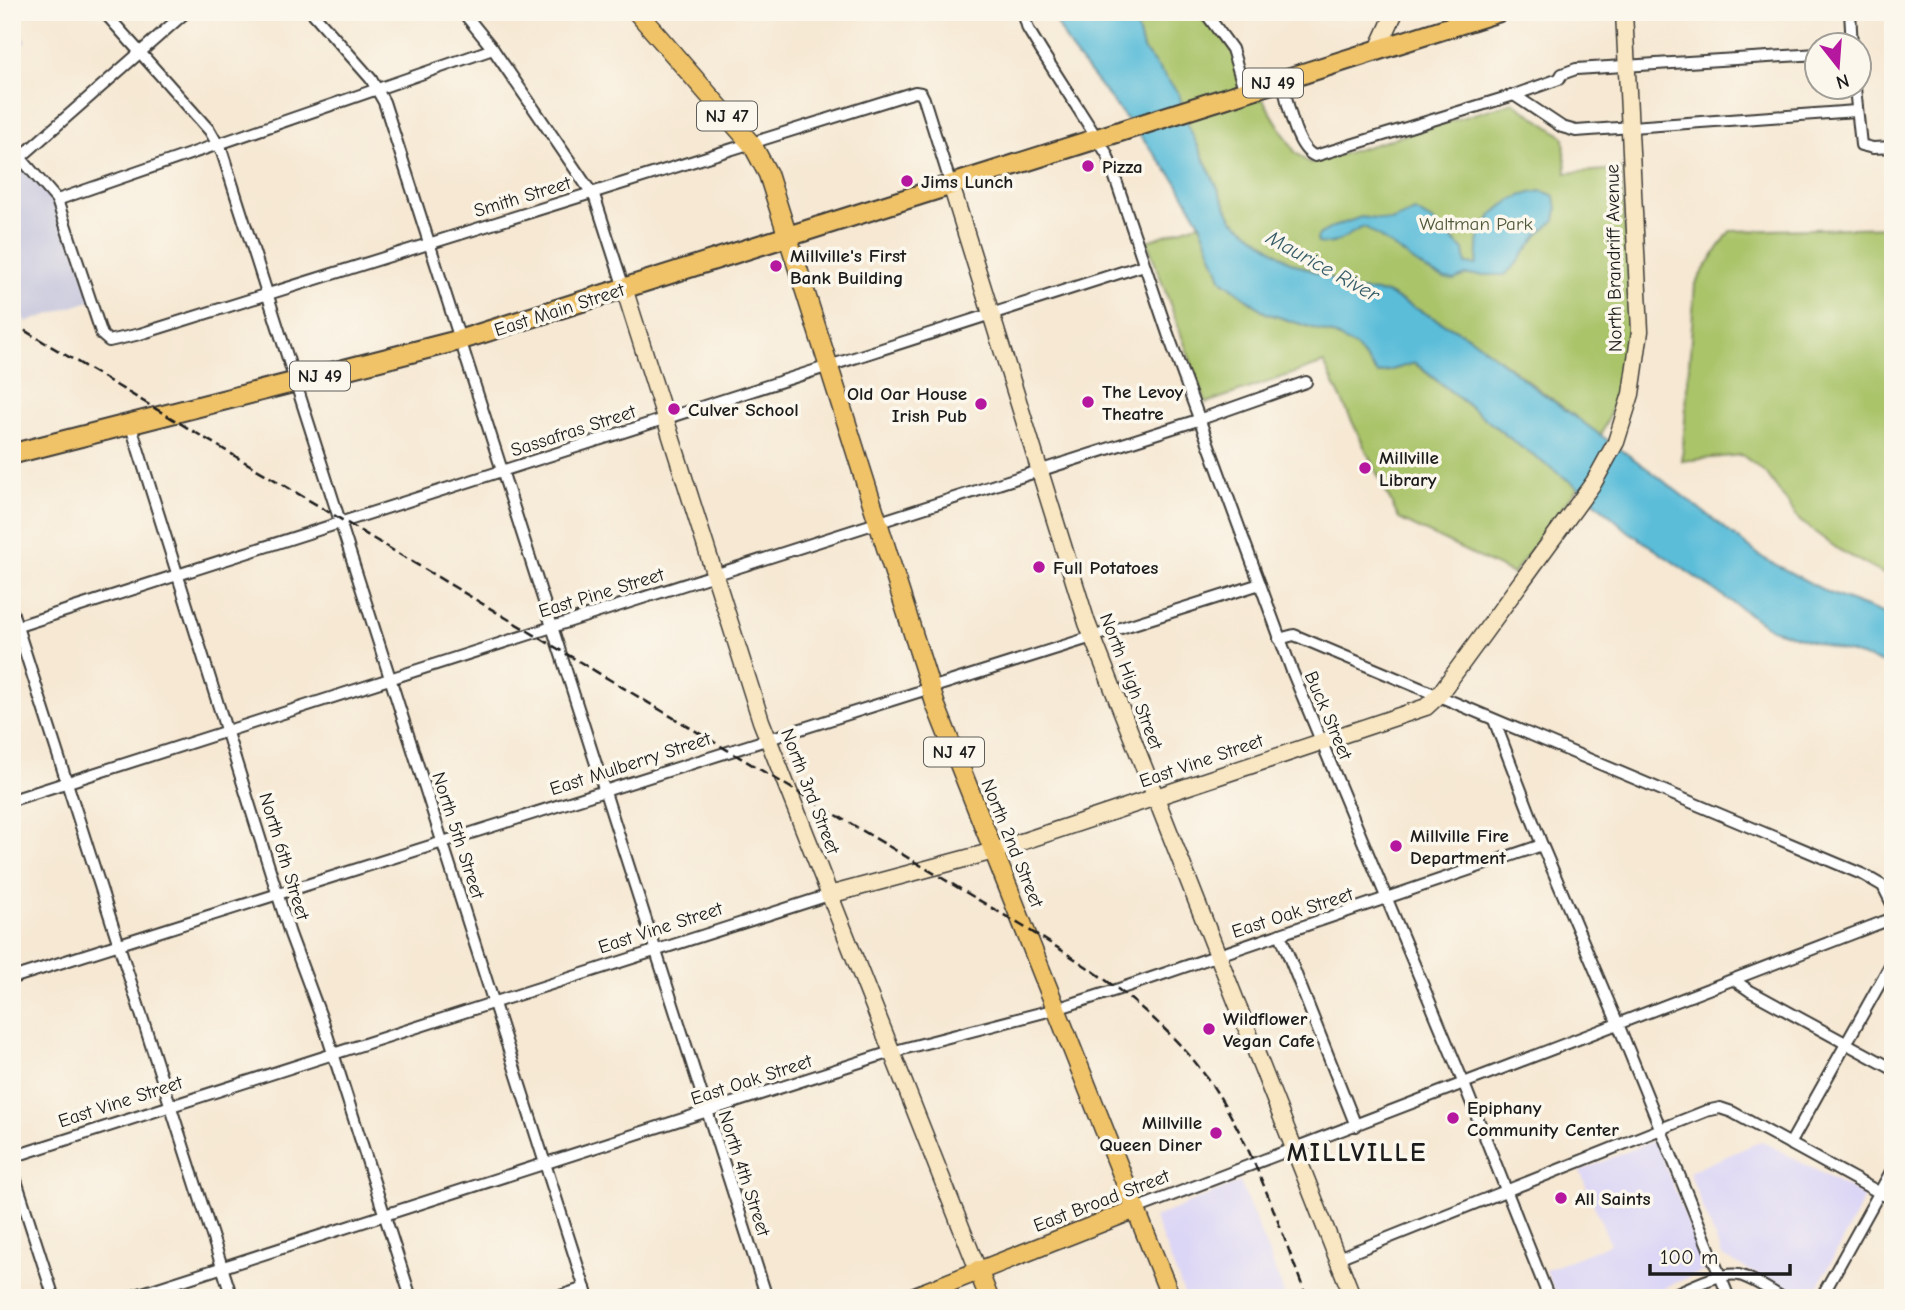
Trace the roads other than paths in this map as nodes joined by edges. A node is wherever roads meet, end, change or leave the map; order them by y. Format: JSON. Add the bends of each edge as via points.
{"nodes":[{"id":1,"x":104,"y":12,"type":"edge"},
{"id":2,"x":186,"y":12,"type":"edge"},
{"id":3,"x":312,"y":12,"type":"edge"},
{"id":4,"x":463,"y":12,"type":"edge"},
{"id":5,"x":637,"y":12,"type":"edge"},
{"id":6,"x":1023,"y":12,"type":"edge"},
{"id":7,"x":1205,"y":12,"type":"edge"},
{"id":8,"x":1395,"y":12,"type":"edge"},
{"id":9,"x":1498,"y":12,"type":"edge"},
{"id":10,"x":1623,"y":12,"type":"edge"},
{"id":11,"x":1850,"y":12,"type":"edge"},
{"id":12,"x":1851,"y":32,"type":"edge"},
{"id":13,"x":493,"y":49,"type":"junction"},
{"id":14,"x":1378,"y":49,"type":"junction"},
{"id":15,"x":140,"y":52,"type":"junction"},
{"id":16,"x":1804,"y":55,"type":"edge"},
{"id":17,"x":1627,"y":65,"type":"junction"},
{"id":18,"x":1282,"y":80,"type":"junction"},
{"id":19,"x":379,"y":90,"type":"junction"},
{"id":20,"x":1245,"y":92,"type":"junction"},
{"id":21,"x":1514,"y":95,"type":"junction"},
{"id":22,"x":1856,"y":102,"type":"edge"},
{"id":23,"x":1856,"y":111,"type":"junction"},
{"id":24,"x":1630,"y":127,"type":"junction"},
{"id":25,"x":1098,"y":139,"type":"junction"},
{"id":26,"x":751,"y":142,"type":"junction"},
{"id":27,"x":219,"y":146,"type":"junction"},
{"id":28,"x":1893,"y":146,"type":"edge"},
{"id":29,"x":12,"y":148,"type":"edge"},
{"id":30,"x":21,"y":157,"type":"junction"},
{"id":31,"x":951,"y":185,"type":"junction"},
{"id":32,"x":592,"y":192,"type":"junction"},
{"id":33,"x":57,"y":200,"type":"junction"},
{"id":34,"x":787,"y":237,"type":"junction"},
{"id":35,"x":429,"y":243,"type":"junction"},
{"id":36,"x":1144,"y":265,"type":"junction"},
{"id":37,"x":624,"y":288,"type":"junction"},
{"id":38,"x":268,"y":294,"type":"junction"},
{"id":39,"x":991,"y":315,"type":"junction"},
{"id":40,"x":460,"y":340,"type":"junction"},
{"id":41,"x":828,"y":366,"type":"junction"},
{"id":42,"x":296,"y":382,"type":"junction"},
{"id":43,"x":1306,"y":382,"type":"dead end"},
{"id":44,"x":665,"y":419,"type":"junction"},
{"id":45,"x":1201,"y":419,"type":"junction"},
{"id":46,"x":130,"y":423,"type":"junction"},
{"id":47,"x":12,"y":454,"type":"edge"},
{"id":48,"x":1040,"y":470,"type":"junction"},
{"id":49,"x":502,"y":471,"type":"junction"},
{"id":50,"x":341,"y":523,"type":"junction"},
{"id":51,"x":877,"y":523,"type":"junction"},
{"id":52,"x":178,"y":575,"type":"junction"},
{"id":53,"x":714,"y":575,"type":"junction"},
{"id":54,"x":1260,"y":584,"type":"junction"},
{"id":55,"x":12,"y":611,"type":"edge"},
{"id":56,"x":553,"y":626,"type":"junction"},
{"id":57,"x":15,"y":627,"type":"edge"},
{"id":58,"x":1092,"y":636,"type":"junction"},
{"id":59,"x":1279,"y":639,"type":"junction"},
{"id":60,"x":390,"y":678,"type":"junction"},
{"id":61,"x":930,"y":688,"type":"junction"},
{"id":62,"x":1438,"y":696,"type":"junction"},
{"id":63,"x":1494,"y":720,"type":"junction"},
{"id":64,"x":228,"y":731,"type":"junction"},
{"id":65,"x":767,"y":739,"type":"junction"},
{"id":66,"x":1321,"y":742,"type":"junction"},
{"id":67,"x":67,"y":782,"type":"junction"},
{"id":68,"x":604,"y":789,"type":"junction"},
{"id":69,"x":1155,"y":797,"type":"junction"},
{"id":70,"x":12,"y":800,"type":"edge"},
{"id":71,"x":443,"y":841,"type":"junction"},
{"id":72,"x":1542,"y":845,"type":"junction"},
{"id":73,"x":994,"y":851,"type":"junction"},
{"id":74,"x":278,"y":893,"type":"junction"},
{"id":75,"x":829,"y":895,"type":"junction"},
{"id":76,"x":1387,"y":899,"type":"junction"},
{"id":77,"x":1893,"y":906,"type":"edge"},
{"id":78,"x":1893,"y":918,"type":"edge"},
{"id":79,"x":1280,"y":934,"type":"junction"},
{"id":80,"x":119,"y":944,"type":"junction"},
{"id":81,"x":656,"y":951,"type":"junction"},
{"id":82,"x":1217,"y":955,"type":"junction"},
{"id":83,"x":1893,"y":960,"type":"edge"},
{"id":84,"x":12,"y":978,"type":"edge"},
{"id":85,"x":1734,"y":980,"type":"junction"},
{"id":86,"x":494,"y":1002,"type":"junction"},
{"id":87,"x":1056,"y":1009,"type":"junction"},
{"id":88,"x":1618,"y":1024,"type":"junction"},
{"id":89,"x":1846,"y":1043,"type":"junction"},
{"id":90,"x":891,"y":1052,"type":"junction"},
{"id":91,"x":333,"y":1054,"type":"junction"},
{"id":92,"x":1893,"y":1069,"type":"edge"},
{"id":93,"x":1464,"y":1084,"type":"junction"},
{"id":94,"x":171,"y":1106,"type":"junction"},
{"id":95,"x":707,"y":1111,"type":"junction"},
{"id":96,"x":1356,"y":1126,"type":"junction"},
{"id":97,"x":1660,"y":1131,"type":"junction"},
{"id":98,"x":1790,"y":1144,"type":"junction"},
{"id":99,"x":1295,"y":1149,"type":"junction"},
{"id":100,"x":12,"y":1157,"type":"edge"},
{"id":101,"x":545,"y":1164,"type":"junction"},
{"id":102,"x":12,"y":1168,"type":"edge"},
{"id":103,"x":1893,"y":1168,"type":"edge"},
{"id":104,"x":1507,"y":1192,"type":"junction"},
{"id":105,"x":1879,"y":1193,"type":"junction"},
{"id":106,"x":1893,"y":1200,"type":"edge"},
{"id":107,"x":1136,"y":1209,"type":"junction"},
{"id":108,"x":384,"y":1215,"type":"junction"},
{"id":109,"x":1338,"y":1258,"type":"junction"},
{"id":110,"x":223,"y":1267,"type":"junction"},
{"id":111,"x":978,"y":1270,"type":"junction"},
{"id":112,"x":1720,"y":1277,"type":"junction"},
{"id":113,"x":586,"y":1293,"type":"edge"},
{"id":114,"x":54,"y":1298,"type":"edge"},
{"id":115,"x":127,"y":1298,"type":"edge"},
{"id":116,"x":232,"y":1298,"type":"edge"},
{"id":117,"x":411,"y":1298,"type":"edge"},
{"id":118,"x":554,"y":1298,"type":"edge"},
{"id":119,"x":767,"y":1298,"type":"edge"},
{"id":120,"x":910,"y":1298,"type":"edge"},
{"id":121,"x":989,"y":1298,"type":"edge"},
{"id":122,"x":1171,"y":1298,"type":"edge"},
{"id":123,"x":1353,"y":1298,"type":"edge"},
{"id":124,"x":1549,"y":1298,"type":"edge"},
{"id":125,"x":1666,"y":1298,"type":"edge"},
{"id":126,"x":1728,"y":1298,"type":"edge"},
{"id":127,"x":1783,"y":1298,"type":"edge"},
{"id":128,"x":1821,"y":1298,"type":"edge"}],
"edges":[{"from":1,"to":15,"type":"street","name":"North 5th Street"},
{"from":2,"to":15,"type":"street"},
{"from":3,"to":19,"type":"street"},
{"from":4,"to":13,"type":"street"},
{"from":5,"to":26,"type":"main road","number":"NJ 47"},
{"from":6,"to":25,"type":"street","name":"Buck Street","via":[[1028,29]]},
{"from":7,"to":20,"type":"street","via":[[1232,49]]},
{"from":8,"to":14,"type":"street"},
{"from":9,"to":14,"type":"highway","number":"NJ 49"},
{"from":10,"to":17,"type":"street","name":"North Brandriff Avenue"},
{"from":11,"to":12,"type":"street"},
{"from":13,"to":19,"type":"street"},
{"from":13,"to":32,"type":"street"},
{"from":14,"to":18,"type":"highway","number":"NJ 49"},
{"from":15,"to":27,"type":"street","name":"North 5th Street"},
{"from":15,"to":30,"type":"street"},
{"from":16,"to":17,"type":"street"},
{"from":17,"to":21,"type":"street","via":[[1576,69]]},
{"from":17,"to":24,"type":"street","name":"North Brandriff Avenue"},
{"from":18,"to":20,"type":"highway","number":"NJ 49"},
{"from":18,"to":21,"type":"street","via":[[1299,139],[1307,153],[1315,156]]},
{"from":19,"to":27,"type":"street"},
{"from":19,"to":35,"type":"street","name":"North 4th Street"},
{"from":20,"to":25,"type":"highway","number":"NJ 49"},
{"from":21,"to":24,"type":"street","via":[[1569,130]]},
{"from":22,"to":23,"type":"street"},
{"from":23,"to":24,"type":"street"},
{"from":23,"to":28,"type":"street","via":[[1861,145]]},
{"from":24,"to":62,"type":"street","name":"North Brandriff Avenue","via":[[1640,331],[1631,394],[1616,442],[1581,503]]},
{"from":25,"to":31,"type":"highway","name":"East Main Street","number":"NJ 49"},
{"from":25,"to":36,"type":"street","name":"Buck Street"},
{"from":26,"to":31,"type":"street","name":"Smith Street","via":[[921,93]]},
{"from":26,"to":32,"type":"street","name":"Smith Street"},
{"from":26,"to":34,"type":"main road","number":"NJ 47","via":[[768,174]]},
{"from":27,"to":33,"type":"street"},
{"from":27,"to":38,"type":"street","name":"North 5th Street"},
{"from":29,"to":30,"type":"street"},
{"from":30,"to":33,"type":"street"},
{"from":31,"to":34,"type":"highway","name":"East Main Street","number":"NJ 49"},
{"from":31,"to":39,"type":"street","name":"North High Street"},
{"from":32,"to":35,"type":"street","name":"Smith Street"},
{"from":32,"to":37,"type":"street"},
{"from":33,"to":38,"type":"street","name":"Smith Street","via":[[104,338],[113,341],[140,334]]},
{"from":34,"to":37,"type":"highway","name":"East Main Street","number":"NJ 49"},
{"from":34,"to":41,"type":"main road","name":"North 2nd Street","number":"NJ 47"},
{"from":35,"to":38,"type":"street","name":"Smith Street"},
{"from":35,"to":40,"type":"street","name":"North 4th Street"},
{"from":36,"to":39,"type":"street","name":"Sassafras Street"},
{"from":36,"to":45,"type":"street","name":"Buck Street"},
{"from":37,"to":40,"type":"highway","name":"East Main Street","number":"NJ 49"},
{"from":37,"to":44,"type":"street","name":"North 3rd Street"},
{"from":38,"to":42,"type":"street","name":"North 5th Street"},
{"from":39,"to":41,"type":"street","name":"Sassafras Street"},
{"from":39,"to":48,"type":"street","name":"North High Street"},
{"from":40,"to":42,"type":"highway","name":"East Main Street","number":"NJ 49"},
{"from":40,"to":49,"type":"street","name":"North 4th Street"},
{"from":41,"to":44,"type":"street","name":"Sassafras Street"},
{"from":41,"to":51,"type":"main road","name":"North 2nd Street","number":"NJ 47"},
{"from":42,"to":46,"type":"highway","name":"East Main Street","number":"NJ 49"},
{"from":42,"to":50,"type":"street","name":"North 5th Street"},
{"from":43,"to":45,"type":"street","name":"East Pine Street"},
{"from":44,"to":49,"type":"street","name":"Sassafras Street"},
{"from":44,"to":53,"type":"street","name":"North 3rd Street"},
{"from":45,"to":48,"type":"street","name":"East Pine Street"},
{"from":45,"to":54,"type":"street","name":"Buck Street"},
{"from":46,"to":47,"type":"highway","name":"East Main Street","number":"NJ 49"},
{"from":46,"to":52,"type":"street","name":"North 6th Street"},
{"from":48,"to":51,"type":"street","name":"East Pine Street"},
{"from":48,"to":58,"type":"street","name":"North High Street"},
{"from":49,"to":50,"type":"street","name":"Sassafras Street"},
{"from":49,"to":56,"type":"street","name":"North 4th Street"},
{"from":50,"to":52,"type":"street","name":"Sassafras Street"},
{"from":50,"to":60,"type":"street","name":"North 5th Street"},
{"from":51,"to":53,"type":"street","name":"East Pine Street"},
{"from":51,"to":61,"type":"main road","name":"North 2nd Street","number":"NJ 47"},
{"from":52,"to":57,"type":"street","name":"Sassafras Street"},
{"from":52,"to":64,"type":"street","name":"North 6th Street"},
{"from":53,"to":56,"type":"street","name":"East Pine Street"},
{"from":53,"to":65,"type":"street","name":"North 3rd Street"},
{"from":54,"to":58,"type":"street","name":"East Mulberry Street"},
{"from":54,"to":59,"type":"street","name":"Buck Street"},
{"from":55,"to":57,"type":"street"},
{"from":56,"to":60,"type":"street","name":"East Pine Street"},
{"from":56,"to":68,"type":"street","name":"North 4th Street"},
{"from":57,"to":67,"type":"street"},
{"from":58,"to":61,"type":"street","name":"East Mulberry Street"},
{"from":58,"to":69,"type":"street","name":"North High Street"},
{"from":59,"to":62,"type":"street","via":[[1294,635]]},
{"from":59,"to":66,"type":"street","name":"Buck Street"},
{"from":60,"to":64,"type":"street","name":"East Pine Street"},
{"from":60,"to":71,"type":"street","name":"North 5th Street"},
{"from":61,"to":65,"type":"street","name":"East Mulberry Street"},
{"from":61,"to":73,"type":"main road","name":"North 2nd Street","number":"NJ 47"},
{"from":62,"to":63,"type":"street"},
{"from":62,"to":66,"type":"street","name":"East Vine Street","via":[[1426,707]]},
{"from":63,"to":72,"type":"street"},
{"from":63,"to":77,"type":"street","via":[[1864,875],[1882,884]]},
{"from":64,"to":67,"type":"street","name":"East Pine Street"},
{"from":64,"to":74,"type":"street","name":"North 6th Street"},
{"from":65,"to":68,"type":"street","name":"East Mulberry Street"},
{"from":65,"to":75,"type":"street","name":"North 3rd Street"},
{"from":66,"to":69,"type":"street","name":"East Vine Street"},
{"from":66,"to":76,"type":"street","name":"Buck Street"},
{"from":67,"to":70,"type":"street","name":"East Pine Street"},
{"from":67,"to":80,"type":"street"},
{"from":68,"to":71,"type":"street","name":"East Mulberry Street"},
{"from":68,"to":81,"type":"street","name":"North 4th Street"},
{"from":69,"to":73,"type":"street","name":"East Vine Street"},
{"from":69,"to":82,"type":"street","name":"North High Street"},
{"from":71,"to":74,"type":"street","name":"East Mulberry Street"},
{"from":71,"to":86,"type":"street","name":"North 5th Street"},
{"from":72,"to":76,"type":"street","name":"East Oak Street"},
{"from":72,"to":88,"type":"street"},
{"from":73,"to":75,"type":"street","name":"East Vine Street"},
{"from":73,"to":87,"type":"main road","name":"North 2nd Street","number":"NJ 47"},
{"from":74,"to":80,"type":"street","name":"East Mulberry Street"},
{"from":74,"to":91,"type":"street","name":"North 6th Street"},
{"from":75,"to":81,"type":"street","name":"East Vine Street"},
{"from":75,"to":90,"type":"street","name":"North 3rd Street"},
{"from":76,"to":79,"type":"street","name":"East Oak Street"},
{"from":76,"to":93,"type":"street","name":"Buck Street"},
{"from":78,"to":85,"type":"street","name":"East Broad Street"},
{"from":79,"to":82,"type":"street","name":"East Oak Street"},
{"from":79,"to":96,"type":"street"},
{"from":80,"to":84,"type":"street","name":"East Mulberry Street"},
{"from":80,"to":94,"type":"street"},
{"from":81,"to":86,"type":"street","name":"East Vine Street"},
{"from":81,"to":95,"type":"street","name":"North 4th Street"},
{"from":82,"to":87,"type":"street","name":"East Oak Street"},
{"from":82,"to":99,"type":"street","name":"North High Street"},
{"from":83,"to":89,"type":"street"},
{"from":85,"to":88,"type":"street","name":"East Broad Street"},
{"from":85,"to":89,"type":"street"},
{"from":86,"to":91,"type":"street","name":"East Vine Street"},
{"from":86,"to":101,"type":"street","name":"North 5th Street"},
{"from":87,"to":90,"type":"street","name":"East Oak Street"},
{"from":87,"to":107,"type":"main road","name":"North 2nd Street","number":"NJ 47"},
{"from":88,"to":93,"type":"street","name":"East Broad Street"},
{"from":88,"to":97,"type":"street"},
{"from":89,"to":92,"type":"street"},
{"from":89,"to":98,"type":"street"},
{"from":90,"to":95,"type":"street","name":"East Oak Street"},
{"from":90,"to":111,"type":"street","name":"North 3rd Street"},
{"from":91,"to":94,"type":"street","name":"East Vine Street"},
{"from":91,"to":108,"type":"street","name":"North 6th Street"},
{"from":93,"to":96,"type":"street","name":"East Broad Street"},
{"from":93,"to":104,"type":"street","name":"Buck Street"},
{"from":94,"to":100,"type":"street","name":"East Vine Street"},
{"from":94,"to":110,"type":"street"},
{"from":95,"to":101,"type":"street","name":"East Oak Street"},
{"from":95,"to":119,"type":"street","name":"North 4th Street"},
{"from":96,"to":99,"type":"street","name":"East Broad Street"},
{"from":97,"to":98,"type":"street","via":[[1713,1109],[1726,1110]]},
{"from":97,"to":104,"type":"street"},
{"from":97,"to":112,"type":"street"},
{"from":98,"to":105,"type":"street"},
{"from":99,"to":107,"type":"street","name":"East Broad Street"},
{"from":99,"to":109,"type":"street","name":"North High Street"},
{"from":101,"to":108,"type":"street","name":"East Oak Street"},
{"from":101,"to":113,"type":"street","name":"North 5th Street"},
{"from":102,"to":114,"type":"street"},
{"from":103,"to":105,"type":"street"},
{"from":104,"to":109,"type":"street"},
{"from":104,"to":124,"type":"street","name":"Buck Street"},
{"from":105,"to":106,"type":"street"},
{"from":105,"to":128,"type":"street"},
{"from":107,"to":111,"type":"main road","name":"East Broad Street"},
{"from":107,"to":122,"type":"main road","name":"North 2nd Street","number":"NJ 47"},
{"from":108,"to":110,"type":"street","name":"East Oak Street"},
{"from":108,"to":117,"type":"street","name":"North 6th Street"},
{"from":109,"to":123,"type":"street","name":"North High Street"},
{"from":110,"to":115,"type":"street","name":"East Oak Street"},
{"from":110,"to":116,"type":"street"},
{"from":111,"to":120,"type":"main road","name":"East Broad Street"},
{"from":111,"to":121,"type":"main road","name":"North 3rd Street"},
{"from":112,"to":125,"type":"street"},
{"from":112,"to":126,"type":"street"},
{"from":112,"to":127,"type":"street","via":[[1742,1276]]},
{"from":113,"to":118,"type":"street"}]}
